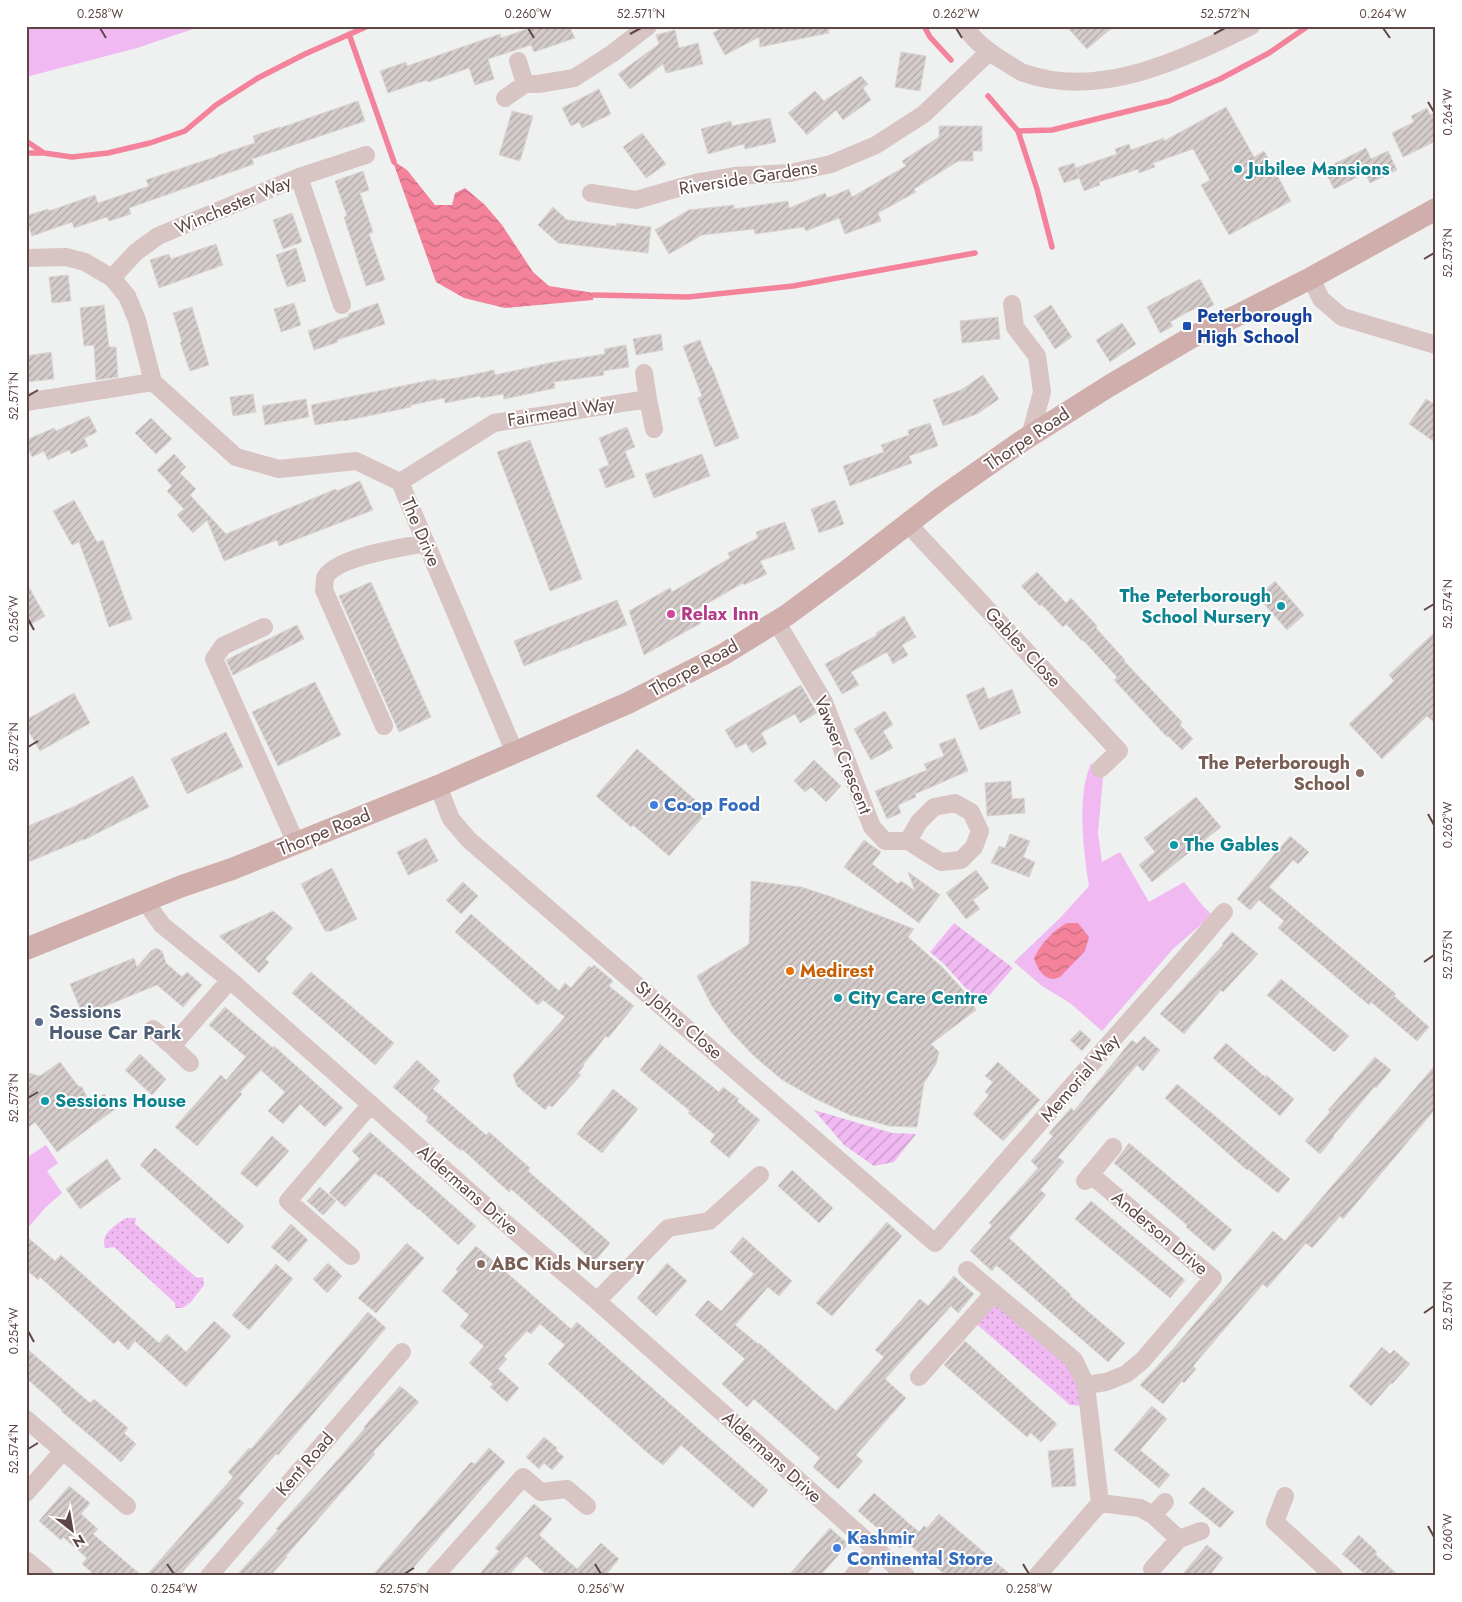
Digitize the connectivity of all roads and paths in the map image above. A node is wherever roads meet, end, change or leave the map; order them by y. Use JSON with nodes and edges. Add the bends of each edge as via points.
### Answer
{"nodes":[{"id":1,"x":648,"y":26,"type":"edge"},
{"id":2,"x":965,"y":26,"type":"edge"},
{"id":3,"x":1250,"y":26,"type":"edge"},
{"id":4,"x":988,"y":52,"type":"junction"},
{"id":5,"x":518,"y":61,"type":"dead end"},
{"id":6,"x":525,"y":84,"type":"junction"},
{"id":7,"x":505,"y":98,"type":"dead end"},
{"id":8,"x":366,"y":155,"type":"dead end"},
{"id":9,"x":299,"y":177,"type":"junction"},
{"id":10,"x":591,"y":193,"type":"dead end"},
{"id":11,"x":1436,"y":209,"type":"edge"},
{"id":12,"x":26,"y":258,"type":"edge"},
{"id":13,"x":112,"y":278,"type":"junction"},
{"id":14,"x":1311,"y":278,"type":"junction"},
{"id":15,"x":1012,"y":304,"type":"dead end"},
{"id":16,"x":342,"y":305,"type":"dead end"},
{"id":17,"x":1436,"y":345,"type":"edge"},
{"id":18,"x":644,"y":374,"type":"dead end"},
{"id":19,"x":153,"y":382,"type":"junction"},
{"id":20,"x":648,"y":399,"type":"junction"},
{"id":21,"x":26,"y":402,"type":"edge"},
{"id":22,"x":654,"y":428,"type":"dead end"},
{"id":23,"x":1030,"y":436,"type":"junction"},
{"id":24,"x":400,"y":482,"type":"junction"},
{"id":25,"x":908,"y":524,"type":"junction"},
{"id":26,"x":426,"y":543,"type":"junction"},
{"id":27,"x":776,"y":621,"type":"junction"},
{"id":28,"x":264,"y":627,"type":"dead end"},
{"id":29,"x":384,"y":726,"type":"dead end"},
{"id":30,"x":515,"y":752,"type":"junction"},
{"id":31,"x":1100,"y":769,"type":"dead end"},
{"id":32,"x":438,"y":786,"type":"junction"},
{"id":33,"x":908,"y":841,"type":"dead end"},
{"id":34,"x":296,"y":843,"type":"junction"},
{"id":35,"x":145,"y":901,"type":"junction"},
{"id":36,"x":1224,"y":912,"type":"dead end"},
{"id":37,"x":26,"y":949,"type":"edge"},
{"id":38,"x":230,"y":980,"type":"junction"},
{"id":39,"x":153,"y":1029,"type":"dead end"},
{"id":40,"x":172,"y":1046,"type":"junction"},
{"id":41,"x":190,"y":1063,"type":"dead end"},
{"id":42,"x":371,"y":1104,"type":"junction"},
{"id":43,"x":1112,"y":1147,"type":"dead end"},
{"id":44,"x":760,"y":1175,"type":"dead end"},
{"id":45,"x":936,"y":1243,"type":"joint"},
{"id":46,"x":351,"y":1256,"type":"dead end"},
{"id":47,"x":967,"y":1270,"type":"dead end"},
{"id":48,"x":994,"y":1293,"type":"junction"},
{"id":49,"x":597,"y":1301,"type":"junction"},
{"id":50,"x":402,"y":1352,"type":"dead end"},
{"id":51,"x":920,"y":1377,"type":"dead end"},
{"id":52,"x":1086,"y":1385,"type":"junction"},
{"id":53,"x":26,"y":1419,"type":"edge"},
{"id":54,"x":63,"y":1451,"type":"junction"},
{"id":55,"x":26,"y":1494,"type":"edge"},
{"id":56,"x":1285,"y":1496,"type":"dead end"},
{"id":57,"x":1100,"y":1504,"type":"junction"},
{"id":58,"x":127,"y":1506,"type":"dead end"},
{"id":59,"x":587,"y":1506,"type":"dead end"},
{"id":60,"x":1201,"y":1532,"type":"dead end"},
{"id":61,"x":1179,"y":1539,"type":"junction"},
{"id":62,"x":876,"y":1550,"type":"junction"},
{"id":63,"x":26,"y":1560,"type":"edge"},
{"id":64,"x":1152,"y":1569,"type":"dead end"},
{"id":65,"x":45,"y":1576,"type":"edge"},
{"id":66,"x":208,"y":1576,"type":"edge"},
{"id":67,"x":436,"y":1576,"type":"edge"},
{"id":68,"x":853,"y":1576,"type":"edge"},
{"id":69,"x":906,"y":1576,"type":"edge"},
{"id":70,"x":1037,"y":1576,"type":"edge"},
{"id":71,"x":1334,"y":1576,"type":"edge"}],
"edges":[{"from":1,"to":6,"type":"street","via":[[574,78]]},
{"from":2,"to":4,"type":"street"},
{"from":3,"to":4,"type":"street","via":[[1190,56],[1119,78],[1063,82],[1023,73]]},
{"from":4,"to":10,"type":"street","name":"Riverside Gardens","via":[[924,114],[876,146],[831,164],[790,173],[734,176],[699,182],[636,200]]},
{"from":5,"to":6,"type":"street"},
{"from":6,"to":7,"type":"street"},
{"from":8,"to":9,"type":"street","name":"Winchester Way"},
{"from":9,"to":13,"type":"street","name":"Winchester Way","via":[[158,236],[136,252]]},
{"from":9,"to":16,"type":"street"},
{"from":11,"to":14,"type":"main road","name":"Thorpe Road"},
{"from":12,"to":13,"type":"street","via":[[66,257],[85,262]]},
{"from":13,"to":19,"type":"street","via":[[127,296],[137,320]]},
{"from":14,"to":17,"type":"street","via":[[1321,299],[1342,317]]},
{"from":14,"to":23,"type":"main road","name":"Thorpe Road","via":[[1192,336]]},
{"from":15,"to":23,"type":"street","via":[[1015,327],[1037,356],[1041,383],[1042,392]]},
{"from":18,"to":20,"type":"street"},
{"from":19,"to":21,"type":"street"},
{"from":19,"to":24,"type":"street","name":"The Drive","via":[[236,456],[279,468],[356,461]]},
{"from":20,"to":22,"type":"street"},
{"from":20,"to":24,"type":"street","name":"Fairmead Way","via":[[494,423]]},
{"from":23,"to":25,"type":"main road","name":"Thorpe Road"},
{"from":24,"to":26,"type":"street","name":"The Drive"},
{"from":25,"to":27,"type":"main road","name":"Thorpe Road"},
{"from":25,"to":31,"type":"street","name":"Gables Close","via":[[1119,751]]},
{"from":26,"to":29,"type":"street","via":[[383,550],[337,565],[325,578],[324,590]]},
{"from":26,"to":30,"type":"street","name":"The Drive"},
{"from":27,"to":30,"type":"main road","name":"Thorpe Road","via":[[659,688]]},
{"from":27,"to":33,"type":"street","name":"Vawser Crescent","via":[[824,702],[872,827],[884,841]]},
{"from":28,"to":34,"type":"street","via":[[223,646],[214,659]]},
{"from":30,"to":32,"type":"main road","name":"Thorpe Road"},
{"from":32,"to":34,"type":"main road","name":"Thorpe Road"},
{"from":32,"to":45,"type":"street","name":"St Johns Close","via":[[451,819],[469,840]]},
{"from":34,"to":35,"type":"main road","name":"Thorpe Road"},
{"from":35,"to":37,"type":"main road","name":"Thorpe Road"},
{"from":35,"to":38,"type":"street","name":"Aldermans Drive","via":[[162,925]]},
{"from":36,"to":45,"type":"street","name":"Memorial Way"},
{"from":38,"to":40,"type":"street"},
{"from":38,"to":42,"type":"street","name":"Aldermans Drive"},
{"from":39,"to":40,"type":"street"},
{"from":40,"to":41,"type":"street"},
{"from":42,"to":46,"type":"street","via":[[288,1201]]},
{"from":42,"to":49,"type":"street","name":"Aldermans Drive"},
{"from":43,"to":52,"type":"street","name":"Anderson Drive","via":[[1088,1177],[1213,1278],[1142,1361],[1126,1374]]},
{"from":44,"to":49,"type":"street","via":[[709,1221],[668,1228]]},
{"from":47,"to":48,"type":"street"},
{"from":48,"to":51,"type":"street"},
{"from":48,"to":52,"type":"street","via":[[1074,1360]]},
{"from":49,"to":62,"type":"street","name":"Aldermans Drive"},
{"from":50,"to":66,"type":"street","name":"Kent Road"},
{"from":52,"to":57,"type":"street"},
{"from":53,"to":54,"type":"street"},
{"from":54,"to":55,"type":"street"},
{"from":54,"to":58,"type":"street"},
{"from":56,"to":71,"type":"street","via":[[1275,1522]]},
{"from":57,"to":61,"type":"street","via":[[1159,1509]]},
{"from":57,"to":70,"type":"street"},
{"from":59,"to":67,"type":"street","via":[[567,1489],[541,1492],[523,1477]]},
{"from":60,"to":61,"type":"street"},
{"from":61,"to":64,"type":"street"},
{"from":62,"to":68,"type":"street"},
{"from":62,"to":69,"type":"street","name":"Aldermans Drive"},
{"from":63,"to":65,"type":"street"}]}
